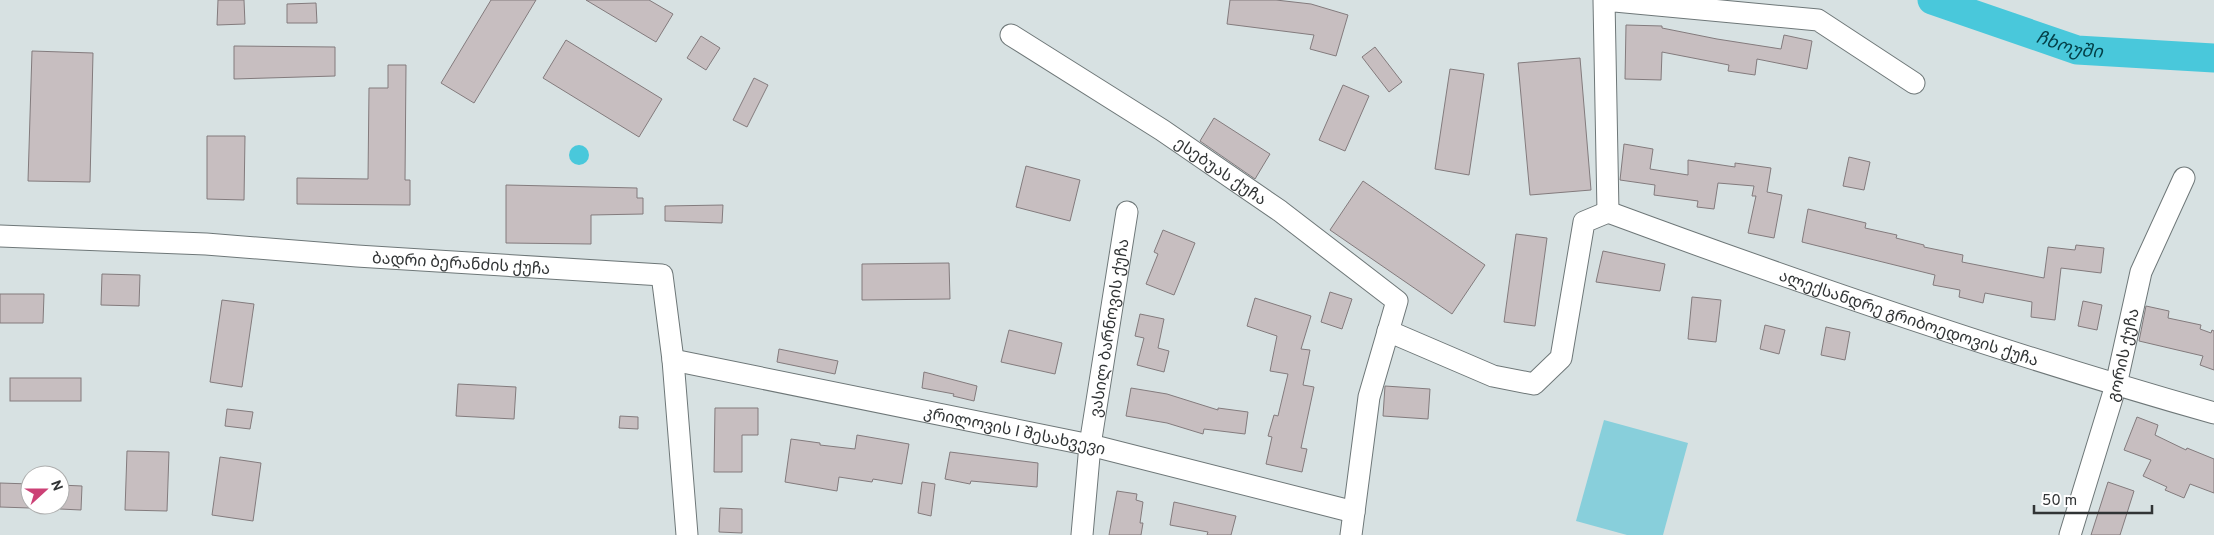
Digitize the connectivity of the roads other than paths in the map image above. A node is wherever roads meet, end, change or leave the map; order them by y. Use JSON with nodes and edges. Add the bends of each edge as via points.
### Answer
{"nodes":[{"id":1,"x":1011,"y":34,"type":"dead end"},
{"id":2,"x":1914,"y":82,"type":"dead end"},
{"id":3,"x":2184,"y":178,"type":"dead end"},
{"id":4,"x":1127,"y":212,"type":"dead end"},
{"id":5,"x":1608,"y":212,"type":"junction"},
{"id":6,"x":0,"y":236,"type":"edge"},
{"id":7,"x":1388,"y":331,"type":"junction"},
{"id":8,"x":673,"y":360,"type":"junction"},
{"id":9,"x":2116,"y":385,"type":"junction"},
{"id":10,"x":2214,"y":412,"type":"edge"},
{"id":11,"x":1090,"y":445,"type":"junction"},
{"id":12,"x":1354,"y":512,"type":"junction"},
{"id":13,"x":687,"y":535,"type":"edge"},
{"id":14,"x":1082,"y":535,"type":"edge"},
{"id":15,"x":1351,"y":535,"type":"edge"},
{"id":16,"x":2070,"y":535,"type":"edge"}],
"edges":[{"from":1,"to":7,"type":"street","name":"ესებუას ქუჩა","via":[[1162,130],[1280,211],[1397,301]]},
{"from":2,"to":5,"type":"street","via":[[1818,20],[1604,0]]},
{"from":3,"to":9,"type":"street","name":"გორის ქუჩა","via":[[2141,272]]},
{"from":4,"to":11,"type":"street","name":"ვასილ ბარნოვის ქუჩა"},
{"from":5,"to":7,"type":"street","via":[[1584,222],[1561,358],[1534,384],[1493,376]]},
{"from":5,"to":9,"type":"street","name":"ალექსანდრე გრიბოედოვის ქუჩა","via":[[1774,274]]},
{"from":6,"to":8,"type":"street","name":"ბადრი ბერანძის ქუჩა","via":[[206,244],[662,274]]},
{"from":7,"to":12,"type":"street","name":"ესებუას ქუჩა","via":[[1369,397]]},
{"from":8,"to":11,"type":"street","name":"კრილოვის I შესახვევი"},
{"from":8,"to":13,"type":"street","name":"ბადრი ბერანძის ქუჩა"},
{"from":9,"to":10,"type":"street","name":"ალექსანდრე გრიბოედოვის ქუჩა"},
{"from":9,"to":16,"type":"street","name":"გორის ქუჩა"},
{"from":11,"to":12,"type":"street","name":"კრილოვის I შესახვევი"},
{"from":11,"to":14,"type":"street","name":"ვასილ ბარნოვის ქუჩა"},
{"from":12,"to":15,"type":"street","name":"ესებუას ქუჩა"}]}
